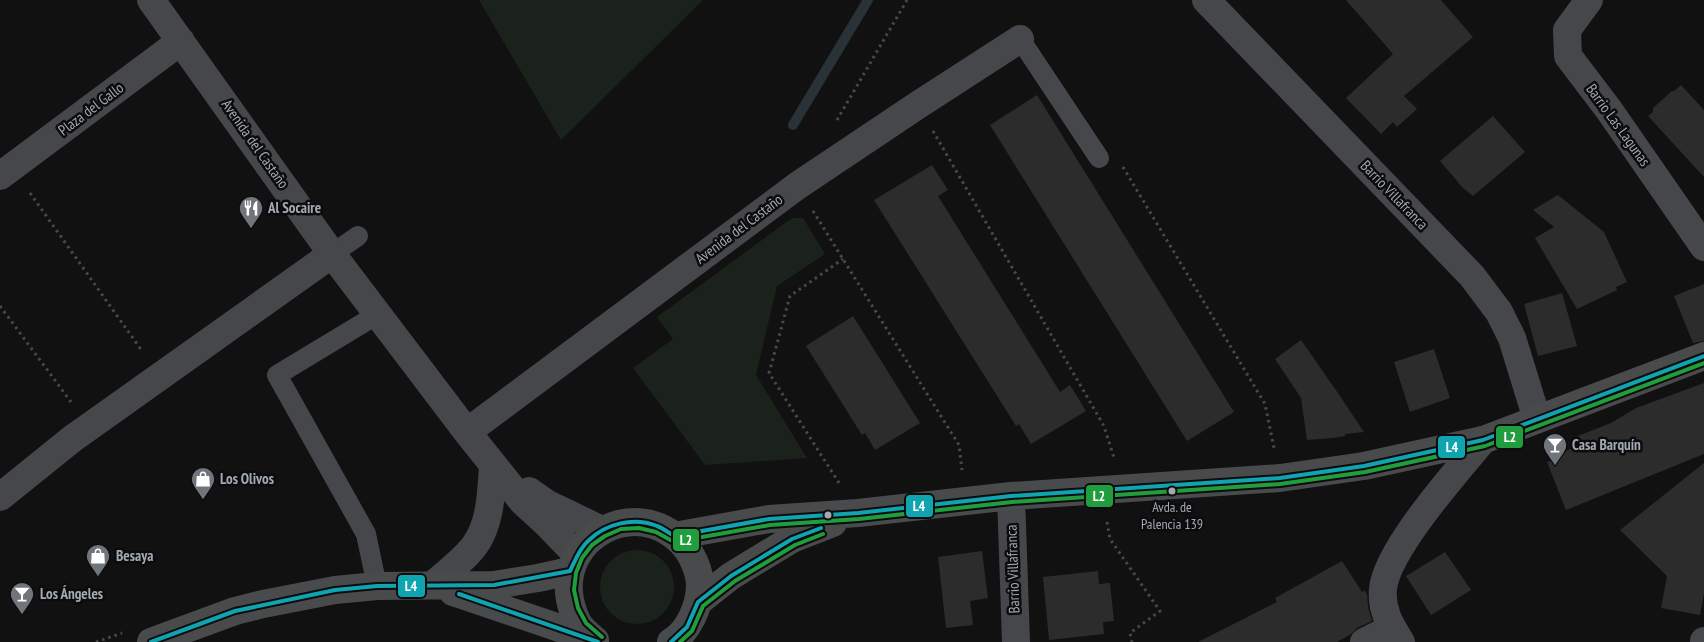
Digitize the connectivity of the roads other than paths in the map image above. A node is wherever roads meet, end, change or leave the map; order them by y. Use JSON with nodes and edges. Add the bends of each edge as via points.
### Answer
{"nodes":[{"id":1,"x":151,"y":0,"type":"edge"},
{"id":2,"x":1206,"y":0,"type":"edge"},
{"id":3,"x":1589,"y":0,"type":"edge"},
{"id":4,"x":1020,"y":39,"type":"joint"},
{"id":5,"x":181,"y":41,"type":"junction"},
{"id":6,"x":1099,"y":158,"type":"dead end"},
{"id":7,"x":6,"y":172,"type":"edge"},
{"id":8,"x":358,"y":236,"type":"dead end"},
{"id":9,"x":1704,"y":247,"type":"edge"},
{"id":10,"x":332,"y":254,"type":"junction"},
{"id":11,"x":378,"y":314,"type":"junction"},
{"id":12,"x":1704,"y":356,"type":"edge"},
{"id":13,"x":1537,"y":419,"type":"junction"},
{"id":14,"x":467,"y":432,"type":"junction"},
{"id":15,"x":1483,"y":440,"type":"junction"},
{"id":16,"x":493,"y":466,"type":"junction"},
{"id":17,"x":1010,"y":496,"type":"junction"},
{"id":18,"x":0,"y":497,"type":"edge"},
{"id":19,"x":858,"y":513,"type":"junction"},
{"id":20,"x":602,"y":530,"type":"junction"},
{"id":21,"x":674,"y":536,"type":"junction"},
{"id":22,"x":574,"y":563,"type":"junction"},
{"id":23,"x":433,"y":585,"type":"junction"},
{"id":24,"x":377,"y":586,"type":"junction"},
{"id":25,"x":698,"y":602,"type":"junction"},
{"id":26,"x":1396,"y":635,"type":"edge"},
{"id":27,"x":597,"y":641,"type":"edge"},
{"id":28,"x":151,"y":642,"type":"edge"},
{"id":29,"x":671,"y":642,"type":"edge"},
{"id":30,"x":1016,"y":642,"type":"edge"},
{"id":31,"x":1364,"y":642,"type":"edge"}],
"edges":[{"from":1,"to":5,"type":"street","name":"Avenida del Castaño"},
{"from":2,"to":13,"type":"street","name":"Barrio Villafranca","via":[[1472,276],[1499,312],[1512,338]]},
{"from":3,"to":9,"type":"street","name":"Barrio Las Lagunas","via":[[1567,30],[1568,56]]},
{"from":4,"to":6,"type":"lane"},
{"from":4,"to":14,"type":"street","name":"Avenida del Castaño","via":[[797,186]]},
{"from":5,"to":7,"type":"street","name":"Plaza del Gallo"},
{"from":5,"to":10,"type":"street","name":"Avenida del Castaño"},
{"from":8,"to":10,"type":"lane"},
{"from":10,"to":11,"type":"street","name":"Avenida del Castaño"},
{"from":10,"to":18,"type":"street","via":[[89,426]]},
{"from":11,"to":14,"type":"street","name":"Avenida del Castaño"},
{"from":11,"to":24,"type":"lane","via":[[277,376],[366,534]]},
{"from":12,"to":13,"type":"highway"},
{"from":13,"to":15,"type":"highway"},
{"from":14,"to":16,"type":"street","name":"Avenida del Castaño"},
{"from":15,"to":17,"type":"highway","via":[[1364,466],[1280,478]]},
{"from":15,"to":26,"type":"street","via":[[1434,501],[1388,568],[1383,588],[1384,611]]},
{"from":16,"to":20,"type":"street","name":"Avenida del Castaño","via":[[546,502]]},
{"from":16,"to":22,"type":"street","name":"Avenida del Castaño","via":[[523,502],[547,524]]},
{"from":16,"to":23,"type":"street","via":[[489,510],[475,546]]},
{"from":17,"to":19,"type":"highway"},
{"from":17,"to":30,"type":"street","name":"Barrio Villafranca"},
{"from":19,"to":21,"type":"highway","via":[[769,519]]},
{"from":19,"to":25,"type":"highway","via":[[792,540],[731,576]]},
{"from":20,"to":21,"type":"highway","via":[[620,523],[639,522],[658,526]]},
{"from":20,"to":22,"type":"highway","via":[[587,541]]},
{"from":21,"to":25,"type":"highway","via":[[688,549],[696,566],[700,584]]},
{"from":22,"to":23,"type":"highway","via":[[538,578],[494,585]]},
{"from":22,"to":27,"type":"highway","via":[[568,590],[572,610],[581,627]]},
{"from":23,"to":24,"type":"highway"},
{"from":23,"to":27,"type":"highway"},
{"from":24,"to":28,"type":"highway","via":[[335,590],[263,604]]},
{"from":25,"to":29,"type":"highway","via":[[687,627]]},
{"from":26,"to":31,"type":"street"}]}
